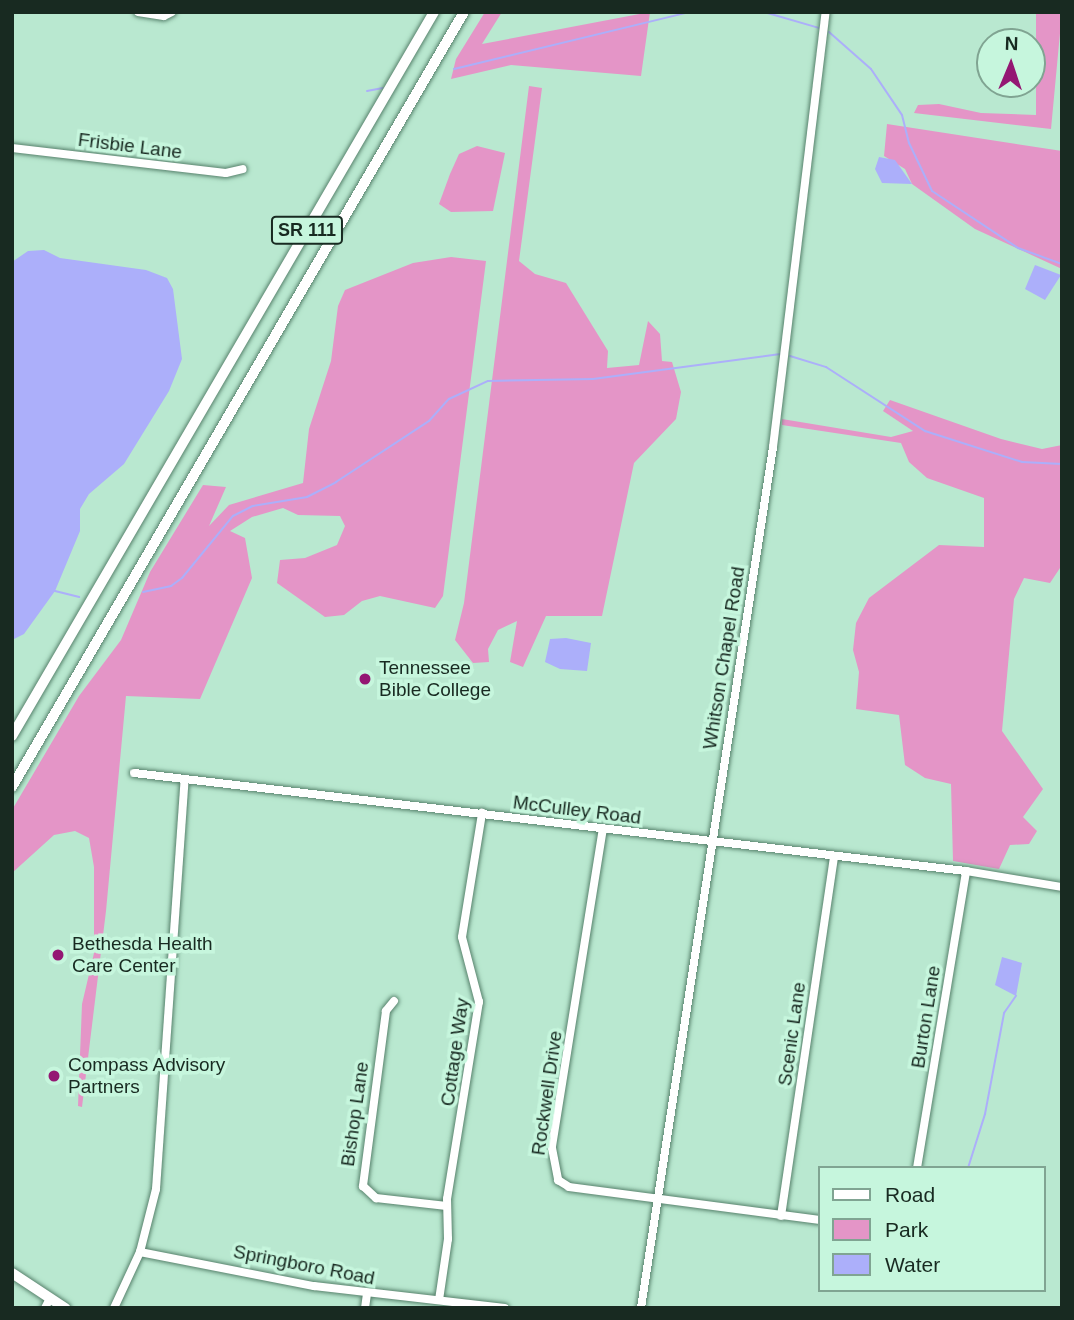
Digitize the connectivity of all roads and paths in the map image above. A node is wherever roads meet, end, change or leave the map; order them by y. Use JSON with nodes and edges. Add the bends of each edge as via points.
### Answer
{"nodes":[{"id":1,"x":138,"y":12,"type":"edge"},
{"id":2,"x":172,"y":12,"type":"edge"},
{"id":3,"x":434,"y":12,"type":"edge"},
{"id":4,"x":464,"y":12,"type":"edge"},
{"id":5,"x":826,"y":12,"type":"edge"},
{"id":6,"x":12,"y":148,"type":"edge"},
{"id":7,"x":243,"y":169,"type":"dead end"},
{"id":8,"x":12,"y":736,"type":"edge"},
{"id":9,"x":134,"y":773,"type":"dead end"},
{"id":10,"x":185,"y":779,"type":"junction"},
{"id":11,"x":12,"y":787,"type":"edge"},
{"id":12,"x":482,"y":813,"type":"junction"},
{"id":13,"x":603,"y":828,"type":"junction"},
{"id":14,"x":711,"y":843,"type":"junction"},
{"id":15,"x":834,"y":856,"type":"junction"},
{"id":16,"x":966,"y":871,"type":"junction"},
{"id":17,"x":1062,"y":887,"type":"edge"},
{"id":18,"x":394,"y":1001,"type":"dead end"},
{"id":19,"x":917,"y":1166,"type":"edge"},
{"id":20,"x":657,"y":1200,"type":"junction"},
{"id":21,"x":447,"y":1206,"type":"junction"},
{"id":22,"x":782,"y":1216,"type":"junction"},
{"id":23,"x":818,"y":1220,"type":"edge"},
{"id":24,"x":140,"y":1252,"type":"junction"},
{"id":25,"x":12,"y":1267,"type":"edge"},
{"id":26,"x":12,"y":1273,"type":"edge"},
{"id":27,"x":368,"y":1294,"type":"junction"},
{"id":28,"x":439,"y":1300,"type":"junction"},
{"id":29,"x":48,"y":1303,"type":"edge"},
{"id":30,"x":65,"y":1308,"type":"edge"},
{"id":31,"x":114,"y":1308,"type":"edge"},
{"id":32,"x":365,"y":1308,"type":"edge"},
{"id":33,"x":505,"y":1308,"type":"edge"},
{"id":34,"x":641,"y":1308,"type":"edge"}],
"edges":[{"from":1,"to":2,"type":"street","via":[[164,16]]},
{"from":3,"to":8,"type":"highway","number":"SR 111"},
{"from":4,"to":11,"type":"highway","number":"SR 111"},
{"from":5,"to":14,"type":"street","name":"Whitson Chapel Road","via":[[773,449]]},
{"from":6,"to":7,"type":"street","name":"Frisbie Lane","via":[[226,173]]},
{"from":9,"to":10,"type":"street","name":"McCulley Road"},
{"from":10,"to":12,"type":"street","name":"McCulley Road"},
{"from":10,"to":24,"type":"street","via":[[156,1189]]},
{"from":12,"to":13,"type":"street","name":"McCulley Road"},
{"from":12,"to":21,"type":"street","name":"Cottage Way","via":[[462,937],[479,1002]]},
{"from":13,"to":14,"type":"street","name":"McCulley Road"},
{"from":13,"to":20,"type":"street","name":"Rockwell Drive","via":[[552,1148],[553,1166],[558,1180],[569,1187]]},
{"from":14,"to":15,"type":"street","name":"McCulley Road"},
{"from":14,"to":20,"type":"street","name":"Whitson Chapel Road"},
{"from":15,"to":16,"type":"street","name":"McCulley Road"},
{"from":15,"to":22,"type":"street","name":"Scenic Lane"},
{"from":16,"to":17,"type":"street","name":"McCulley Road"},
{"from":16,"to":19,"type":"street","name":"Burton Lane"},
{"from":18,"to":21,"type":"street","name":"Bishop Lane","via":[[386,1011],[363,1185],[376,1198]]},
{"from":20,"to":22,"type":"street","name":"Rockwell Drive"},
{"from":20,"to":34,"type":"street","name":"Whitson Chapel Road"},
{"from":21,"to":28,"type":"street","name":"Cottage Way","via":[[448,1239]]},
{"from":22,"to":23,"type":"street","name":"Rockwell Drive"},
{"from":24,"to":27,"type":"street","name":"Springboro Road"},
{"from":24,"to":31,"type":"street"},
{"from":25,"to":29,"type":"main road"},
{"from":26,"to":29,"type":"main road"},
{"from":27,"to":28,"type":"street","name":"Springboro Road"},
{"from":27,"to":32,"type":"street"},
{"from":28,"to":33,"type":"street","name":"Springboro Road"},
{"from":29,"to":30,"type":"main road"}]}
